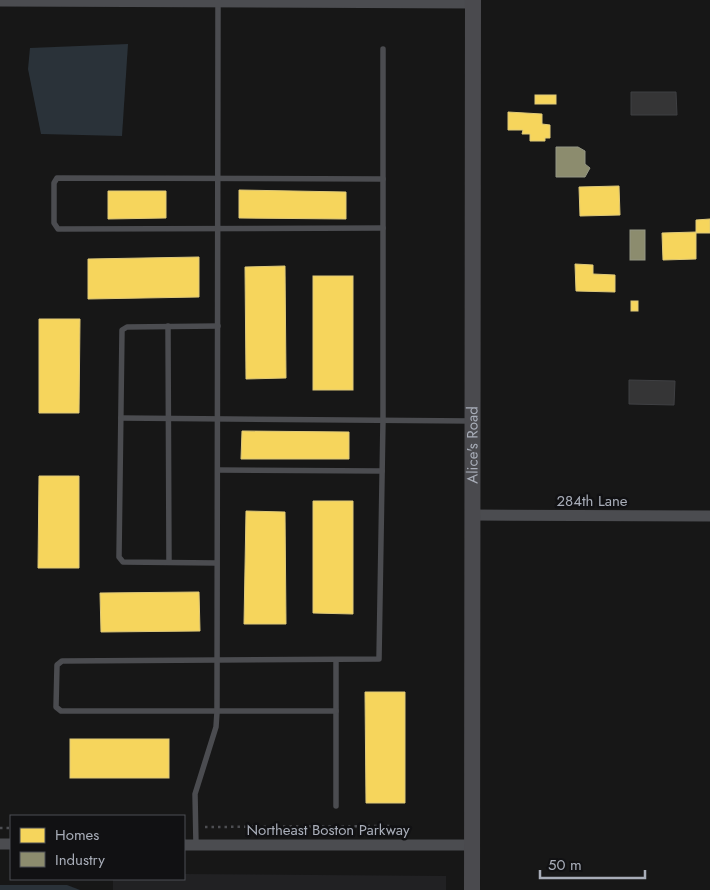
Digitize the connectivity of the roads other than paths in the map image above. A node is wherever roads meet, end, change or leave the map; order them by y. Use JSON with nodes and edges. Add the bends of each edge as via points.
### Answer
{"nodes":[{"id":1,"x":8,"y":1,"type":"edge"},
{"id":2,"x":218,"y":1,"type":"edge"},
{"id":3,"x":473,"y":1,"type":"edge"},
{"id":4,"x":383,"y":49,"type":"dead end"},
{"id":5,"x":218,"y":178,"type":"junction"},
{"id":6,"x":383,"y":179,"type":"junction"},
{"id":7,"x":383,"y":228,"type":"junction"},
{"id":8,"x":218,"y":229,"type":"junction"},
{"id":9,"x":168,"y":326,"type":"junction"},
{"id":10,"x":218,"y":326,"type":"junction"},
{"id":11,"x":121,"y":418,"type":"junction"},
{"id":12,"x":168,"y":418,"type":"junction"},
{"id":13,"x":218,"y":418,"type":"junction"},
{"id":14,"x":383,"y":420,"type":"junction"},
{"id":15,"x":473,"y":421,"type":"junction"},
{"id":16,"x":218,"y":470,"type":"junction"},
{"id":17,"x":382,"y":471,"type":"junction"},
{"id":18,"x":473,"y":515,"type":"junction"},
{"id":19,"x":710,"y":516,"type":"edge"},
{"id":20,"x":169,"y":562,"type":"junction"},
{"id":21,"x":216,"y":563,"type":"junction"},
{"id":22,"x":216,"y":660,"type":"junction"},
{"id":23,"x":336,"y":660,"type":"junction"},
{"id":24,"x":336,"y":711,"type":"junction"},
{"id":25,"x":217,"y":712,"type":"junction"},
{"id":26,"x":336,"y":806,"type":"dead end"},
{"id":27,"x":185,"y":844,"type":"edge"},
{"id":28,"x":196,"y":844,"type":"junction"},
{"id":29,"x":472,"y":845,"type":"junction"},
{"id":30,"x":472,"y":890,"type":"edge"}],
"edges":[{"from":1,"to":2,"type":"street"},
{"from":2,"to":3,"type":"street"},
{"from":2,"to":5,"type":"lane"},
{"from":3,"to":15,"type":"main road","name":"Alice's Road"},
{"from":4,"to":6,"type":"lane"},
{"from":5,"to":6,"type":"lane"},
{"from":5,"to":8,"type":"lane"},
{"from":5,"to":8,"type":"lane","via":[[58,178],[54,182],[54,223],[58,229]]},
{"from":6,"to":7,"type":"lane"},
{"from":7,"to":8,"type":"lane"},
{"from":7,"to":14,"type":"lane"},
{"from":8,"to":10,"type":"lane"},
{"from":9,"to":10,"type":"lane"},
{"from":9,"to":11,"type":"lane","via":[[127,327],[122,330]]},
{"from":9,"to":12,"type":"lane"},
{"from":10,"to":13,"type":"lane"},
{"from":11,"to":12,"type":"lane"},
{"from":11,"to":20,"type":"lane","via":[[120,560]]},
{"from":12,"to":13,"type":"lane"},
{"from":12,"to":20,"type":"lane"},
{"from":13,"to":14,"type":"lane"},
{"from":13,"to":16,"type":"lane"},
{"from":14,"to":15,"type":"lane"},
{"from":14,"to":17,"type":"lane"},
{"from":15,"to":18,"type":"main road","name":"Alice's Road"},
{"from":16,"to":17,"type":"lane"},
{"from":16,"to":21,"type":"lane"},
{"from":17,"to":23,"type":"lane","via":[[379,659]]},
{"from":18,"to":19,"type":"street","name":"284th Lane"},
{"from":18,"to":29,"type":"main road","name":"Alice's Road"},
{"from":20,"to":21,"type":"lane"},
{"from":21,"to":22,"type":"lane"},
{"from":22,"to":23,"type":"lane"},
{"from":22,"to":25,"type":"lane"},
{"from":22,"to":25,"type":"lane","via":[[62,661],[57,665],[56,707],[61,711]]},
{"from":23,"to":24,"type":"lane"},
{"from":24,"to":25,"type":"lane"},
{"from":24,"to":26,"type":"lane"},
{"from":25,"to":28,"type":"lane","via":[[214,735],[196,786]]},
{"from":27,"to":28,"type":"street","name":"Northeast Boston Parkway"},
{"from":28,"to":29,"type":"street","name":"Northeast Boston Parkway"},
{"from":29,"to":30,"type":"main road","name":"Alice's Road"}]}
